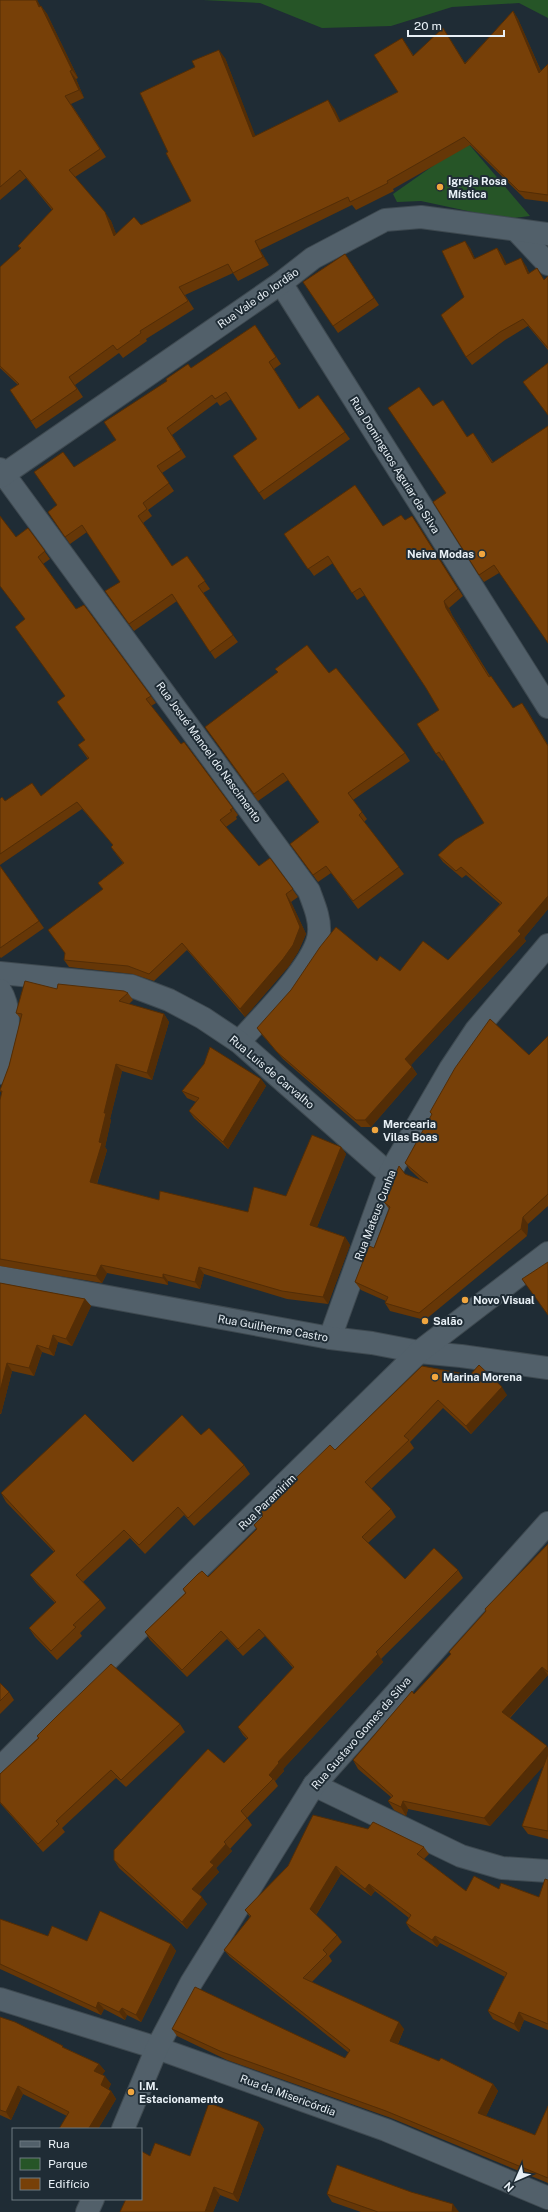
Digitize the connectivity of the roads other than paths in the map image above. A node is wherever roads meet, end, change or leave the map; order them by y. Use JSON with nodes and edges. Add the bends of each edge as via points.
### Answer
{"nodes":[{"id":1,"x":517,"y":232,"type":"junction"},
{"id":2,"x":548,"y":234,"type":"edge"},
{"id":3,"x":548,"y":264,"type":"edge"},
{"id":4,"x":281,"y":284,"type":"junction"},
{"id":5,"x":1,"y":474,"type":"edge"},
{"id":6,"x":548,"y":707,"type":"edge"},
{"id":7,"x":548,"y":945,"type":"edge"},
{"id":8,"x":0,"y":973,"type":"edge"},
{"id":9,"x":0,"y":990,"type":"edge"},
{"id":10,"x":239,"y":1042,"type":"junction"},
{"id":11,"x":0,"y":1073,"type":"edge"},
{"id":12,"x":390,"y":1174,"type":"junction"},
{"id":13,"x":548,"y":1253,"type":"edge"},
{"id":14,"x":0,"y":1277,"type":"edge"},
{"id":15,"x":330,"y":1338,"type":"junction"},
{"id":16,"x":419,"y":1352,"type":"junction"},
{"id":17,"x":548,"y":1368,"type":"edge"},
{"id":18,"x":548,"y":1523,"type":"edge"},
{"id":19,"x":0,"y":1768,"type":"edge"},
{"id":20,"x":314,"y":1784,"type":"junction"},
{"id":21,"x":548,"y":1871,"type":"edge"},
{"id":22,"x":0,"y":1998,"type":"edge"},
{"id":23,"x":157,"y":2048,"type":"junction"},
{"id":24,"x":123,"y":2128,"type":"edge"},
{"id":25,"x":548,"y":2198,"type":"edge"},
{"id":26,"x":93,"y":2200,"type":"edge"},
{"id":27,"x":87,"y":2212,"type":"edge"}],
"edges":[{"from":1,"to":2,"type":"street","name":"Rua Vale do Jordão"},
{"from":1,"to":3,"type":"street"},
{"from":1,"to":4,"type":"street","name":"Rua Vale do Jordão","via":[[421,217],[385,220],[313,258]]},
{"from":4,"to":5,"type":"street","name":"Rua Vale do Jordão"},
{"from":4,"to":6,"type":"street","name":"Rua Dominguos Aguiar da Silva"},
{"from":5,"to":10,"type":"street","name":"Rua Josué Manoel do Nascimento","via":[[69,561],[309,891],[319,919],[319,934],[314,950],[305,966]]},
{"from":7,"to":12,"type":"street","name":"Rua Mateus Cunha","via":[[476,1030],[450,1069]]},
{"from":8,"to":10,"type":"street","name":"Rua Luis de Carvalho","via":[[132,986],[169,1000],[203,1018]]},
{"from":9,"to":11,"type":"street","via":[[7,1012],[8,1032]]},
{"from":10,"to":12,"type":"street","name":"Rua Luis de Carvalho"},
{"from":12,"to":15,"type":"street","name":"Rua Mateus Cunha"},
{"from":13,"to":16,"type":"street","name":"Rua Paramirim"},
{"from":14,"to":15,"type":"street","name":"Rua Guilherme Castro"},
{"from":15,"to":16,"type":"street","name":"Rua Guilherme Castro"},
{"from":16,"to":17,"type":"street","name":"Rua Guilherme Castro"},
{"from":16,"to":19,"type":"street","name":"Rua Paramirim"},
{"from":18,"to":20,"type":"street","name":"Rua Gustavo Gomes da Silva"},
{"from":20,"to":21,"type":"street","via":[[461,1856],[502,1868]]},
{"from":20,"to":23,"type":"street","name":"Rua Gustavo Gomes da Silva","via":[[191,1983]]},
{"from":22,"to":23,"type":"street","name":"Rua da Misericórdia"},
{"from":23,"to":24,"type":"street","name":"Rua Gustavo Gomes da Silva"},
{"from":23,"to":25,"type":"street","name":"Rua da Misericórdia","via":[[386,2130]]},
{"from":26,"to":27,"type":"street"}]}
